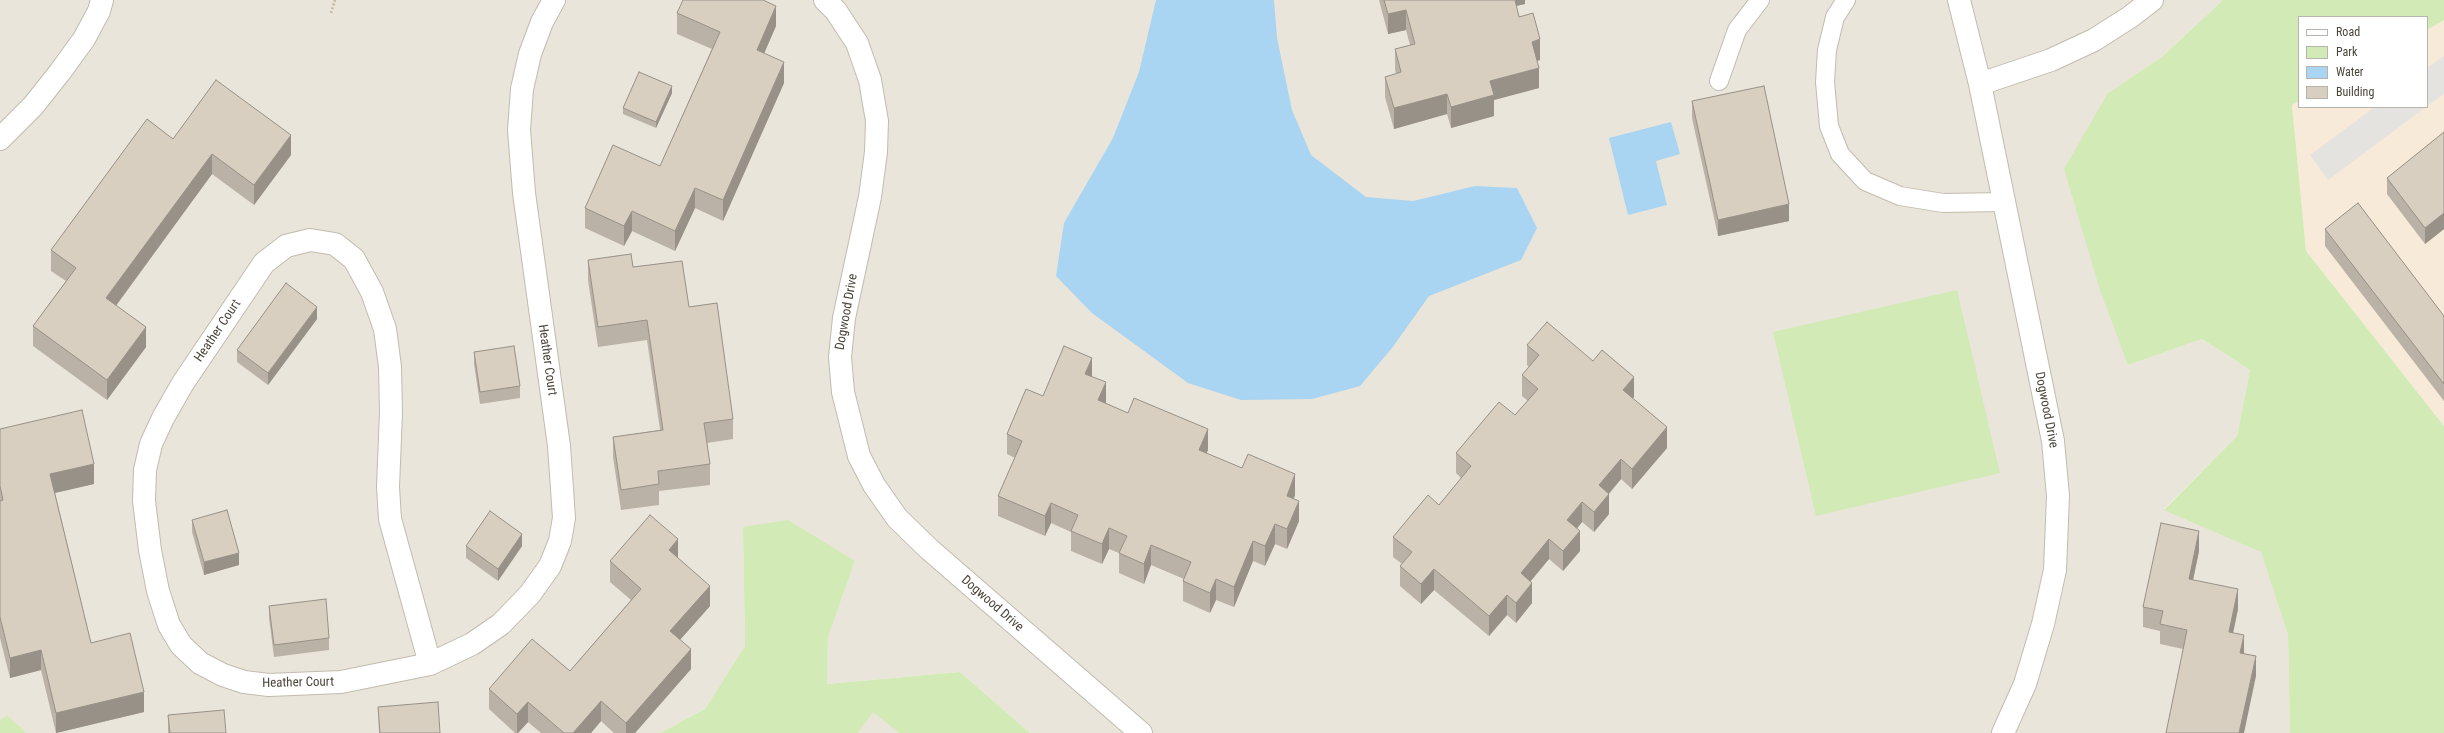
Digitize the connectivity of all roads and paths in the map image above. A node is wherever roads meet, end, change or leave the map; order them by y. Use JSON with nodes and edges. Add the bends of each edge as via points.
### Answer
{"nodes":[{"id":1,"x":102,"y":0,"type":"edge"},
{"id":2,"x":335,"y":0,"type":"edge"},
{"id":3,"x":554,"y":0,"type":"edge"},
{"id":4,"x":825,"y":0,"type":"edge"},
{"id":5,"x":1760,"y":0,"type":"edge"},
{"id":6,"x":1846,"y":0,"type":"edge"},
{"id":7,"x":1959,"y":0,"type":"edge"},
{"id":8,"x":2152,"y":0,"type":"edge"},
{"id":9,"x":331,"y":12,"type":"dead end"},
{"id":10,"x":1719,"y":81,"type":"dead end"},
{"id":11,"x":1980,"y":84,"type":"junction"},
{"id":12,"x":0,"y":139,"type":"edge"},
{"id":13,"x":2004,"y":202,"type":"junction"},
{"id":14,"x":430,"y":664,"type":"junction"},
{"id":15,"x":1140,"y":733,"type":"edge"},
{"id":16,"x":2003,"y":733,"type":"edge"}],
"edges":[{"from":1,"to":12,"type":"street","via":[[99,12],[84,39],[33,106]]},
{"from":2,"to":9,"type":"path"},
{"from":3,"to":14,"type":"street","name":"Heather Court","via":[[542,22],[530,54],[522,89],[519,130],[524,193],[559,446],[564,518],[560,541],[550,566],[530,594],[501,624],[472,644]]},
{"from":4,"to":15,"type":"street","name":"Dogwood Drive","via":[[836,11],[857,43],[870,80],[877,121],[870,197],[844,318],[840,357],[843,392],[859,456],[874,485],[897,518],[929,549]]},
{"from":5,"to":10,"type":"lane","via":[[1737,30]]},
{"from":6,"to":13,"type":"lane","via":[[1836,18],[1827,50],[1825,82],[1829,126],[1840,154],[1865,181],[1900,196],[1943,203]]},
{"from":7,"to":11,"type":"street","name":"Dogwood Drive"},
{"from":8,"to":11,"type":"street","via":[[2094,40],[2051,60]]},
{"from":11,"to":13,"type":"street","name":"Dogwood Drive"},
{"from":13,"to":16,"type":"street","name":"Dogwood Drive","via":[[2053,441],[2058,496],[2054,570],[2043,624],[2025,684]]},
{"from":14,"to":14,"type":"street","name":"Heather Court","via":[[390,519],[390,367],[385,329],[375,299],[354,259],[335,244],[310,240],[286,246],[264,263],[235,305],[183,383],[151,444],[145,470],[144,501],[158,590],[169,625],[182,645],[200,663],[223,675],[269,686],[341,682]]}]}
